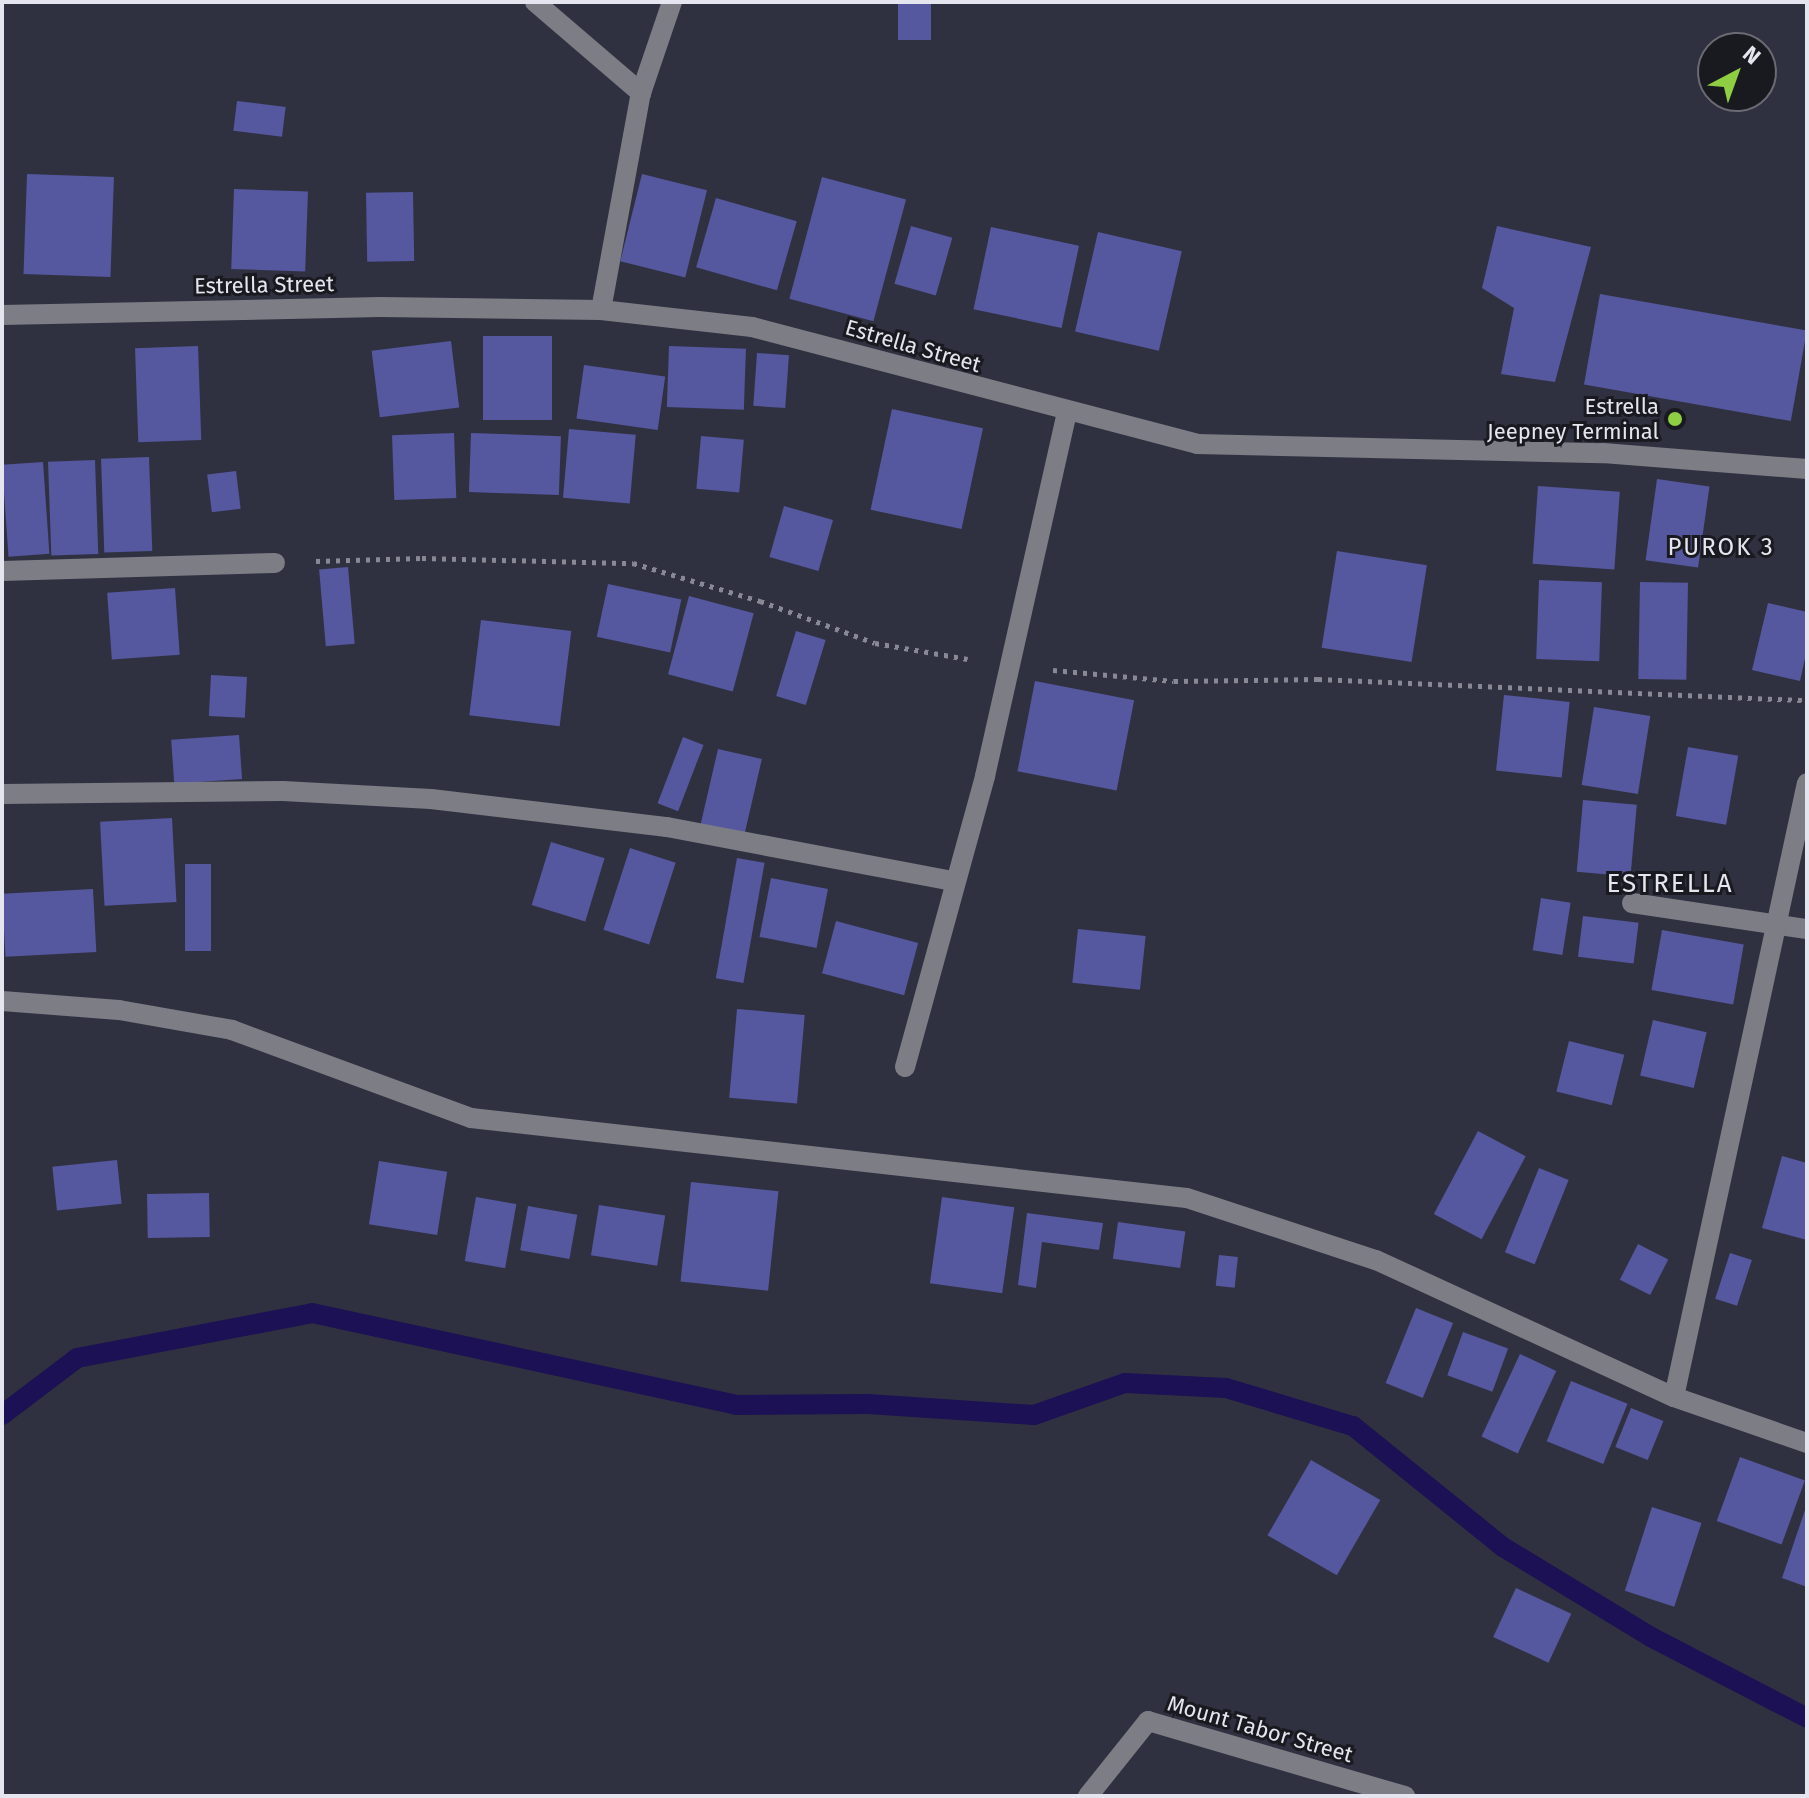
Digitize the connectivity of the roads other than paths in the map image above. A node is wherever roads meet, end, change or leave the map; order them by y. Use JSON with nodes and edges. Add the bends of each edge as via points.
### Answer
{"nodes":[{"id":1,"x":535,"y":2,"type":"edge"},
{"id":2,"x":672,"y":2,"type":"edge"},
{"id":3,"x":641,"y":93,"type":"junction"},
{"id":4,"x":601,"y":310,"type":"junction"},
{"id":5,"x":2,"y":315,"type":"edge"},
{"id":6,"x":1067,"y":412,"type":"junction"},
{"id":7,"x":1807,"y":469,"type":"edge"},
{"id":8,"x":275,"y":563,"type":"road end"},
{"id":9,"x":2,"y":571,"type":"edge"},
{"id":10,"x":1807,"y":783,"type":"edge"},
{"id":11,"x":2,"y":794,"type":"edge"},
{"id":12,"x":954,"y":881,"type":"junction"},
{"id":13,"x":1632,"y":903,"type":"dead end"},
{"id":14,"x":1777,"y":925,"type":"junction"},
{"id":15,"x":1807,"y":929,"type":"edge"},
{"id":16,"x":2,"y":1001,"type":"edge"},
{"id":17,"x":905,"y":1067,"type":"dead end"},
{"id":18,"x":1674,"y":1397,"type":"junction"},
{"id":19,"x":1807,"y":1443,"type":"edge"},
{"id":20,"x":1088,"y":1796,"type":"edge"},
{"id":21,"x":1405,"y":1796,"type":"edge"}],
"edges":[{"from":1,"to":3,"type":"street"},
{"from":2,"to":3,"type":"street"},
{"from":3,"to":4,"type":"street"},
{"from":4,"to":5,"type":"street","name":"Estrella Street","via":[[380,307]]},
{"from":4,"to":6,"type":"street","name":"Estrella Street","via":[[752,327]]},
{"from":6,"to":7,"type":"street","name":"Estrella Street","via":[[1197,444],[1603,453]]},
{"from":6,"to":12,"type":"street","via":[[985,776]]},
{"from":8,"to":9,"type":"street"},
{"from":10,"to":14,"type":"street"},
{"from":11,"to":12,"type":"street","via":[[283,791],[431,799],[667,827]]},
{"from":12,"to":17,"type":"street"},
{"from":13,"to":14,"type":"street"},
{"from":14,"to":15,"type":"street"},
{"from":14,"to":18,"type":"street"},
{"from":16,"to":18,"type":"street","via":[[119,1010],[232,1030],[471,1118],[1187,1198],[1376,1260]]},
{"from":18,"to":19,"type":"street"},
{"from":20,"to":21,"type":"street","name":"Mount Tabor Street","via":[[1148,1721]]}]}
